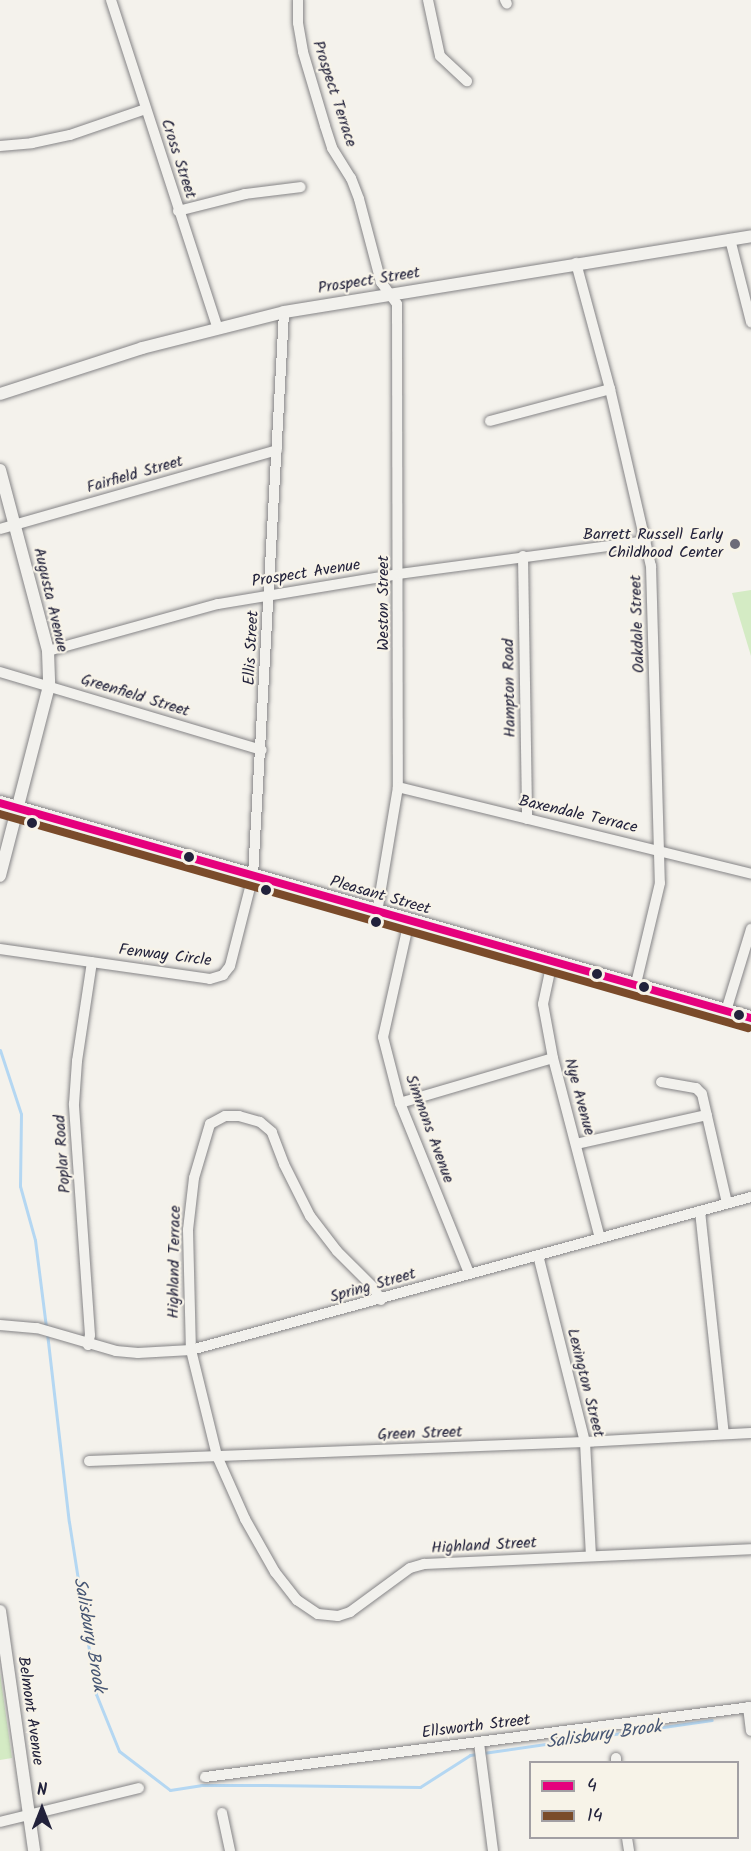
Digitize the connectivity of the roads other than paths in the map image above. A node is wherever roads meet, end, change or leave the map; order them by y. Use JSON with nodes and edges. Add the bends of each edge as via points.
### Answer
{"nodes":[{"id":1,"x":111,"y":0,"type":"edge"},
{"id":2,"x":298,"y":0,"type":"edge"},
{"id":3,"x":428,"y":0,"type":"edge"},
{"id":4,"x":467,"y":81,"type":"dead end"},
{"id":5,"x":146,"y":109,"type":"junction"},
{"id":6,"x":0,"y":146,"type":"edge"},
{"id":7,"x":301,"y":187,"type":"dead end"},
{"id":8,"x":178,"y":211,"type":"junction"},
{"id":9,"x":751,"y":236,"type":"edge"},
{"id":10,"x":730,"y":239,"type":"junction"},
{"id":11,"x":576,"y":263,"type":"junction"},
{"id":12,"x":389,"y":295,"type":"junction"},
{"id":13,"x":284,"y":312,"type":"junction"},
{"id":14,"x":751,"y":322,"type":"edge"},
{"id":15,"x":217,"y":327,"type":"junction"},
{"id":16,"x":610,"y":389,"type":"junction"},
{"id":17,"x":0,"y":394,"type":"edge"},
{"id":18,"x":490,"y":421,"type":"dead end"},
{"id":19,"x":277,"y":450,"type":"junction"},
{"id":20,"x":0,"y":471,"type":"edge"},
{"id":21,"x":15,"y":525,"type":"junction"},
{"id":22,"x":0,"y":529,"type":"edge"},
{"id":23,"x":646,"y":541,"type":"junction"},
{"id":24,"x":523,"y":556,"type":"junction"},
{"id":25,"x":399,"y":574,"type":"junction"},
{"id":26,"x":270,"y":596,"type":"junction"},
{"id":27,"x":48,"y":651,"type":"junction"},
{"id":28,"x":0,"y":672,"type":"edge"},
{"id":29,"x":49,"y":686,"type":"junction"},
{"id":30,"x":262,"y":750,"type":"junction"},
{"id":31,"x":398,"y":787,"type":"junction"},
{"id":32,"x":0,"y":803,"type":"edge"},
{"id":33,"x":19,"y":808,"type":"junction"},
{"id":34,"x":527,"y":819,"type":"junction"},
{"id":35,"x":658,"y":850,"type":"junction"},
{"id":36,"x":751,"y":874,"type":"edge"},
{"id":37,"x":0,"y":876,"type":"edge"},
{"id":38,"x":253,"y":876,"type":"junction"},
{"id":39,"x":377,"y":912,"type":"junction"},
{"id":40,"x":409,"y":921,"type":"junction"},
{"id":41,"x":751,"y":930,"type":"edge"},
{"id":42,"x":0,"y":948,"type":"edge"},
{"id":43,"x":92,"y":962,"type":"junction"},
{"id":44,"x":552,"y":962,"type":"junction"},
{"id":45,"x":636,"y":984,"type":"junction"},
{"id":46,"x":726,"y":1011,"type":"junction"},
{"id":47,"x":751,"y":1018,"type":"edge"},
{"id":48,"x":553,"y":1058,"type":"junction"},
{"id":49,"x":661,"y":1082,"type":"dead end"},
{"id":50,"x":400,"y":1103,"type":"junction"},
{"id":51,"x":707,"y":1115,"type":"junction"},
{"id":52,"x":576,"y":1144,"type":"junction"},
{"id":53,"x":751,"y":1197,"type":"edge"},
{"id":54,"x":727,"y":1203,"type":"junction"},
{"id":55,"x":700,"y":1211,"type":"junction"},
{"id":56,"x":600,"y":1238,"type":"junction"},
{"id":57,"x":538,"y":1256,"type":"junction"},
{"id":58,"x":469,"y":1273,"type":"junction"},
{"id":59,"x":381,"y":1300,"type":"junction"},
{"id":60,"x":0,"y":1325,"type":"edge"},
{"id":61,"x":88,"y":1345,"type":"junction"},
{"id":62,"x":191,"y":1350,"type":"junction"},
{"id":63,"x":751,"y":1432,"type":"edge"},
{"id":64,"x":724,"y":1434,"type":"junction"},
{"id":65,"x":585,"y":1442,"type":"junction"},
{"id":66,"x":216,"y":1456,"type":"junction"},
{"id":67,"x":89,"y":1461,"type":"dead end"},
{"id":68,"x":751,"y":1548,"type":"edge"},
{"id":69,"x":591,"y":1555,"type":"junction"},
{"id":70,"x":0,"y":1611,"type":"edge"},
{"id":71,"x":750,"y":1707,"type":"edge"},
{"id":72,"x":751,"y":1731,"type":"edge"},
{"id":73,"x":480,"y":1750,"type":"junction"},
{"id":74,"x":206,"y":1778,"type":"dead end"},
{"id":75,"x":139,"y":1788,"type":"dead end"},
{"id":76,"x":222,"y":1813,"type":"dead end"},
{"id":77,"x":28,"y":1817,"type":"junction"},
{"id":78,"x":0,"y":1822,"type":"edge"},
{"id":79,"x":34,"y":1851,"type":"edge"},
{"id":80,"x":230,"y":1851,"type":"edge"},
{"id":81,"x":493,"y":1851,"type":"edge"}],
"edges":[{"from":1,"to":5,"type":"street","name":"Cross Street"},
{"from":2,"to":12,"type":"street","name":"Prospect Terrace","via":[[303,52],[325,126],[359,199],[381,282]]},
{"from":3,"to":4,"type":"street","via":[[440,56]]},
{"from":5,"to":6,"type":"street","via":[[70,135]]},
{"from":5,"to":8,"type":"street","name":"Cross Street"},
{"from":7,"to":8,"type":"street","via":[[245,194]]},
{"from":8,"to":15,"type":"street","name":"Cross Street"},
{"from":9,"to":10,"type":"street","name":"Prospect Street"},
{"from":10,"to":11,"type":"street","name":"Prospect Street"},
{"from":10,"to":14,"type":"street"},
{"from":11,"to":12,"type":"street","name":"Prospect Street"},
{"from":11,"to":16,"type":"street","name":"Oakdale Street"},
{"from":12,"to":13,"type":"street","name":"Prospect Street"},
{"from":12,"to":25,"type":"street","name":"Weston Street","via":[[397,304],[399,353]]},
{"from":13,"to":15,"type":"street","name":"Prospect Street"},
{"from":13,"to":19,"type":"street","name":"Ellis Street"},
{"from":15,"to":17,"type":"street","name":"Prospect Street"},
{"from":16,"to":18,"type":"street"},
{"from":16,"to":23,"type":"street","name":"Oakdale Street"},
{"from":19,"to":21,"type":"street","name":"Fairfield Street"},
{"from":19,"to":26,"type":"street","name":"Ellis Street"},
{"from":20,"to":21,"type":"street","name":"Augusta Avenue"},
{"from":21,"to":22,"type":"street","name":"Fairfield Street"},
{"from":21,"to":27,"type":"street","name":"Augusta Avenue"},
{"from":23,"to":24,"type":"street","name":"Prospect Avenue"},
{"from":23,"to":35,"type":"street","name":"Oakdale Street","via":[[652,591]]},
{"from":24,"to":25,"type":"street","name":"Prospect Avenue"},
{"from":24,"to":34,"type":"street","name":"Hampton Road"},
{"from":25,"to":26,"type":"street","name":"Prospect Avenue"},
{"from":25,"to":31,"type":"street","name":"Weston Street"},
{"from":26,"to":27,"type":"street","name":"Prospect Avenue","via":[[218,604]]},
{"from":26,"to":30,"type":"street","name":"Ellis Street"},
{"from":27,"to":29,"type":"street","name":"Augusta Avenue"},
{"from":28,"to":29,"type":"street","name":"Greenfield Street"},
{"from":29,"to":30,"type":"street","name":"Greenfield Street"},
{"from":29,"to":33,"type":"street","name":"Augusta Avenue"},
{"from":30,"to":38,"type":"street","name":"Ellis Street"},
{"from":31,"to":34,"type":"street","name":"Baxendale Terrace"},
{"from":31,"to":39,"type":"street","name":"Weston Street"},
{"from":32,"to":33,"type":"main road","name":"Pleasant Street"},
{"from":33,"to":37,"type":"street"},
{"from":33,"to":38,"type":"main road","name":"Pleasant Street"},
{"from":34,"to":35,"type":"street","name":"Baxendale Terrace"},
{"from":35,"to":36,"type":"street","name":"Baxendale Terrace"},
{"from":35,"to":45,"type":"street","name":"Oakdale Street","via":[[660,883]]},
{"from":38,"to":39,"type":"main road","name":"Pleasant Street"},
{"from":38,"to":43,"type":"street","name":"Fenway Circle","via":[[230,966],[223,975],[210,979]]},
{"from":39,"to":40,"type":"main road","name":"Pleasant Street"},
{"from":40,"to":44,"type":"main road","name":"Pleasant Street"},
{"from":40,"to":50,"type":"street","name":"Simmons Avenue","via":[[383,1037]]},
{"from":41,"to":46,"type":"street"},
{"from":42,"to":43,"type":"street","name":"Fenway Circle"},
{"from":43,"to":61,"type":"street","name":"Poplar Road","via":[[77,1061],[75,1104]]},
{"from":44,"to":45,"type":"main road","name":"Pleasant Street"},
{"from":44,"to":48,"type":"street","name":"Nye Avenue","via":[[543,1004]]},
{"from":45,"to":46,"type":"main road","name":"Pleasant Street"},
{"from":46,"to":47,"type":"main road","name":"Pleasant Street"},
{"from":48,"to":50,"type":"street"},
{"from":48,"to":52,"type":"street","name":"Nye Avenue"},
{"from":49,"to":51,"type":"street","via":[[696,1088],[702,1094]]},
{"from":50,"to":58,"type":"street","name":"Simmons Avenue"},
{"from":51,"to":52,"type":"street"},
{"from":51,"to":54,"type":"street"},
{"from":52,"to":56,"type":"street","name":"Nye Avenue"},
{"from":53,"to":54,"type":"street","name":"Spring Street"},
{"from":54,"to":55,"type":"street","name":"Spring Street"},
{"from":55,"to":56,"type":"street","name":"Spring Street"},
{"from":55,"to":64,"type":"street"},
{"from":56,"to":57,"type":"street","name":"Spring Street"},
{"from":57,"to":58,"type":"street","name":"Spring Street"},
{"from":57,"to":65,"type":"street","name":"Lexington Street"},
{"from":58,"to":59,"type":"street","name":"Spring Street"},
{"from":59,"to":62,"type":"street","name":"Spring Street"},
{"from":59,"to":62,"type":"street","name":"Highland Terrace","via":[[310,1216],[272,1132],[260,1122],[225,1116],[210,1124],[194,1178],[188,1242]]},
{"from":60,"to":61,"type":"street","name":"Spring Street","via":[[37,1328]]},
{"from":61,"to":62,"type":"street","name":"Spring Street","via":[[138,1353]]},
{"from":62,"to":66,"type":"street","name":"Highland Street"},
{"from":63,"to":64,"type":"street","name":"Green Street"},
{"from":64,"to":65,"type":"street","name":"Green Street"},
{"from":65,"to":66,"type":"street","name":"Green Street"},
{"from":65,"to":69,"type":"street","name":"Lexington Street"},
{"from":66,"to":67,"type":"street","name":"Green Street"},
{"from":66,"to":69,"type":"street","name":"Highland Street","via":[[275,1572],[297,1600],[318,1614],[338,1617],[350,1612],[410,1568],[424,1564]]},
{"from":68,"to":69,"type":"street","name":"Highland Street"},
{"from":70,"to":77,"type":"street","name":"Belmont Avenue"},
{"from":71,"to":72,"type":"street"},
{"from":71,"to":73,"type":"street","name":"Ellsworth Street"},
{"from":73,"to":74,"type":"street","name":"Ellsworth Street","via":[[381,1753]]},
{"from":73,"to":81,"type":"street"},
{"from":75,"to":77,"type":"street"},
{"from":76,"to":80,"type":"street"},
{"from":77,"to":78,"type":"street"},
{"from":77,"to":79,"type":"street","name":"Belmont Avenue"}]}
